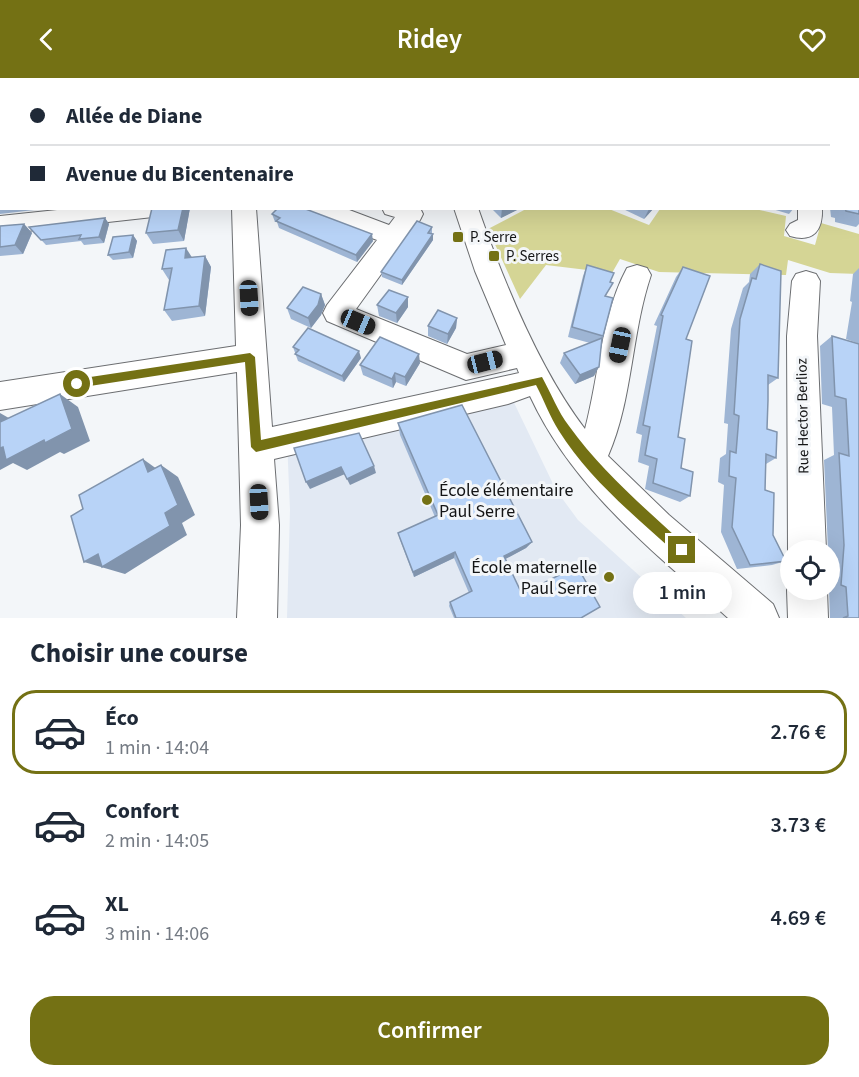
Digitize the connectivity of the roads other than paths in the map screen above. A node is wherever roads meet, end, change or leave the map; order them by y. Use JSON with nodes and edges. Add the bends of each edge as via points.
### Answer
{"nodes":[{"id":1,"x":143,"y":210,"type":"edge"},
{"id":2,"x":244,"y":210,"type":"edge"},
{"id":3,"x":323,"y":210,"type":"edge"},
{"id":4,"x":400,"y":210,"type":"edge"},
{"id":5,"x":467,"y":210,"type":"edge"},
{"id":6,"x":0,"y":225,"type":"edge"},
{"id":7,"x":394,"y":237,"type":"junction"},
{"id":8,"x":637,"y":275,"type":"dead end"},
{"id":9,"x":806,"y":281,"type":"dead end"},
{"id":10,"x":250,"y":357,"type":"junction"},
{"id":11,"x":532,"y":367,"type":"junction"},
{"id":12,"x":0,"y":396,"type":"edge"},
{"id":13,"x":256,"y":447,"type":"junction"},
{"id":14,"x":587,"y":458,"type":"junction"},
{"id":15,"x":807,"y":540,"type":"edge"},
{"id":16,"x":807,"y":600,"type":"edge"},
{"id":17,"x":257,"y":618,"type":"edge"},
{"id":18,"x":759,"y":618,"type":"edge"},
{"id":19,"x":808,"y":618,"type":"edge"}],
"edges":[{"from":1,"to":6,"type":"street"},
{"from":2,"to":10,"type":"street"},
{"from":3,"to":7,"type":"street"},
{"from":4,"to":7,"type":"street","via":[[411,214]]},
{"from":5,"to":11,"type":"street","via":[[482,259]]},
{"from":7,"to":11,"type":"street","via":[[337,313],[466,367]]},
{"from":8,"to":14,"type":"street","via":[[596,448]]},
{"from":9,"to":15,"type":"street","name":"Rue Hector Berlioz","via":[[802,336]]},
{"from":10,"to":12,"type":"street"},
{"from":10,"to":13,"type":"street"},
{"from":11,"to":13,"type":"street","via":[[508,390]]},
{"from":11,"to":14,"type":"street","via":[[563,428]]},
{"from":13,"to":17,"type":"street","via":[[260,525]]},
{"from":14,"to":18,"type":"street","via":[[623,496]]},
{"from":16,"to":19,"type":"street"}]}
